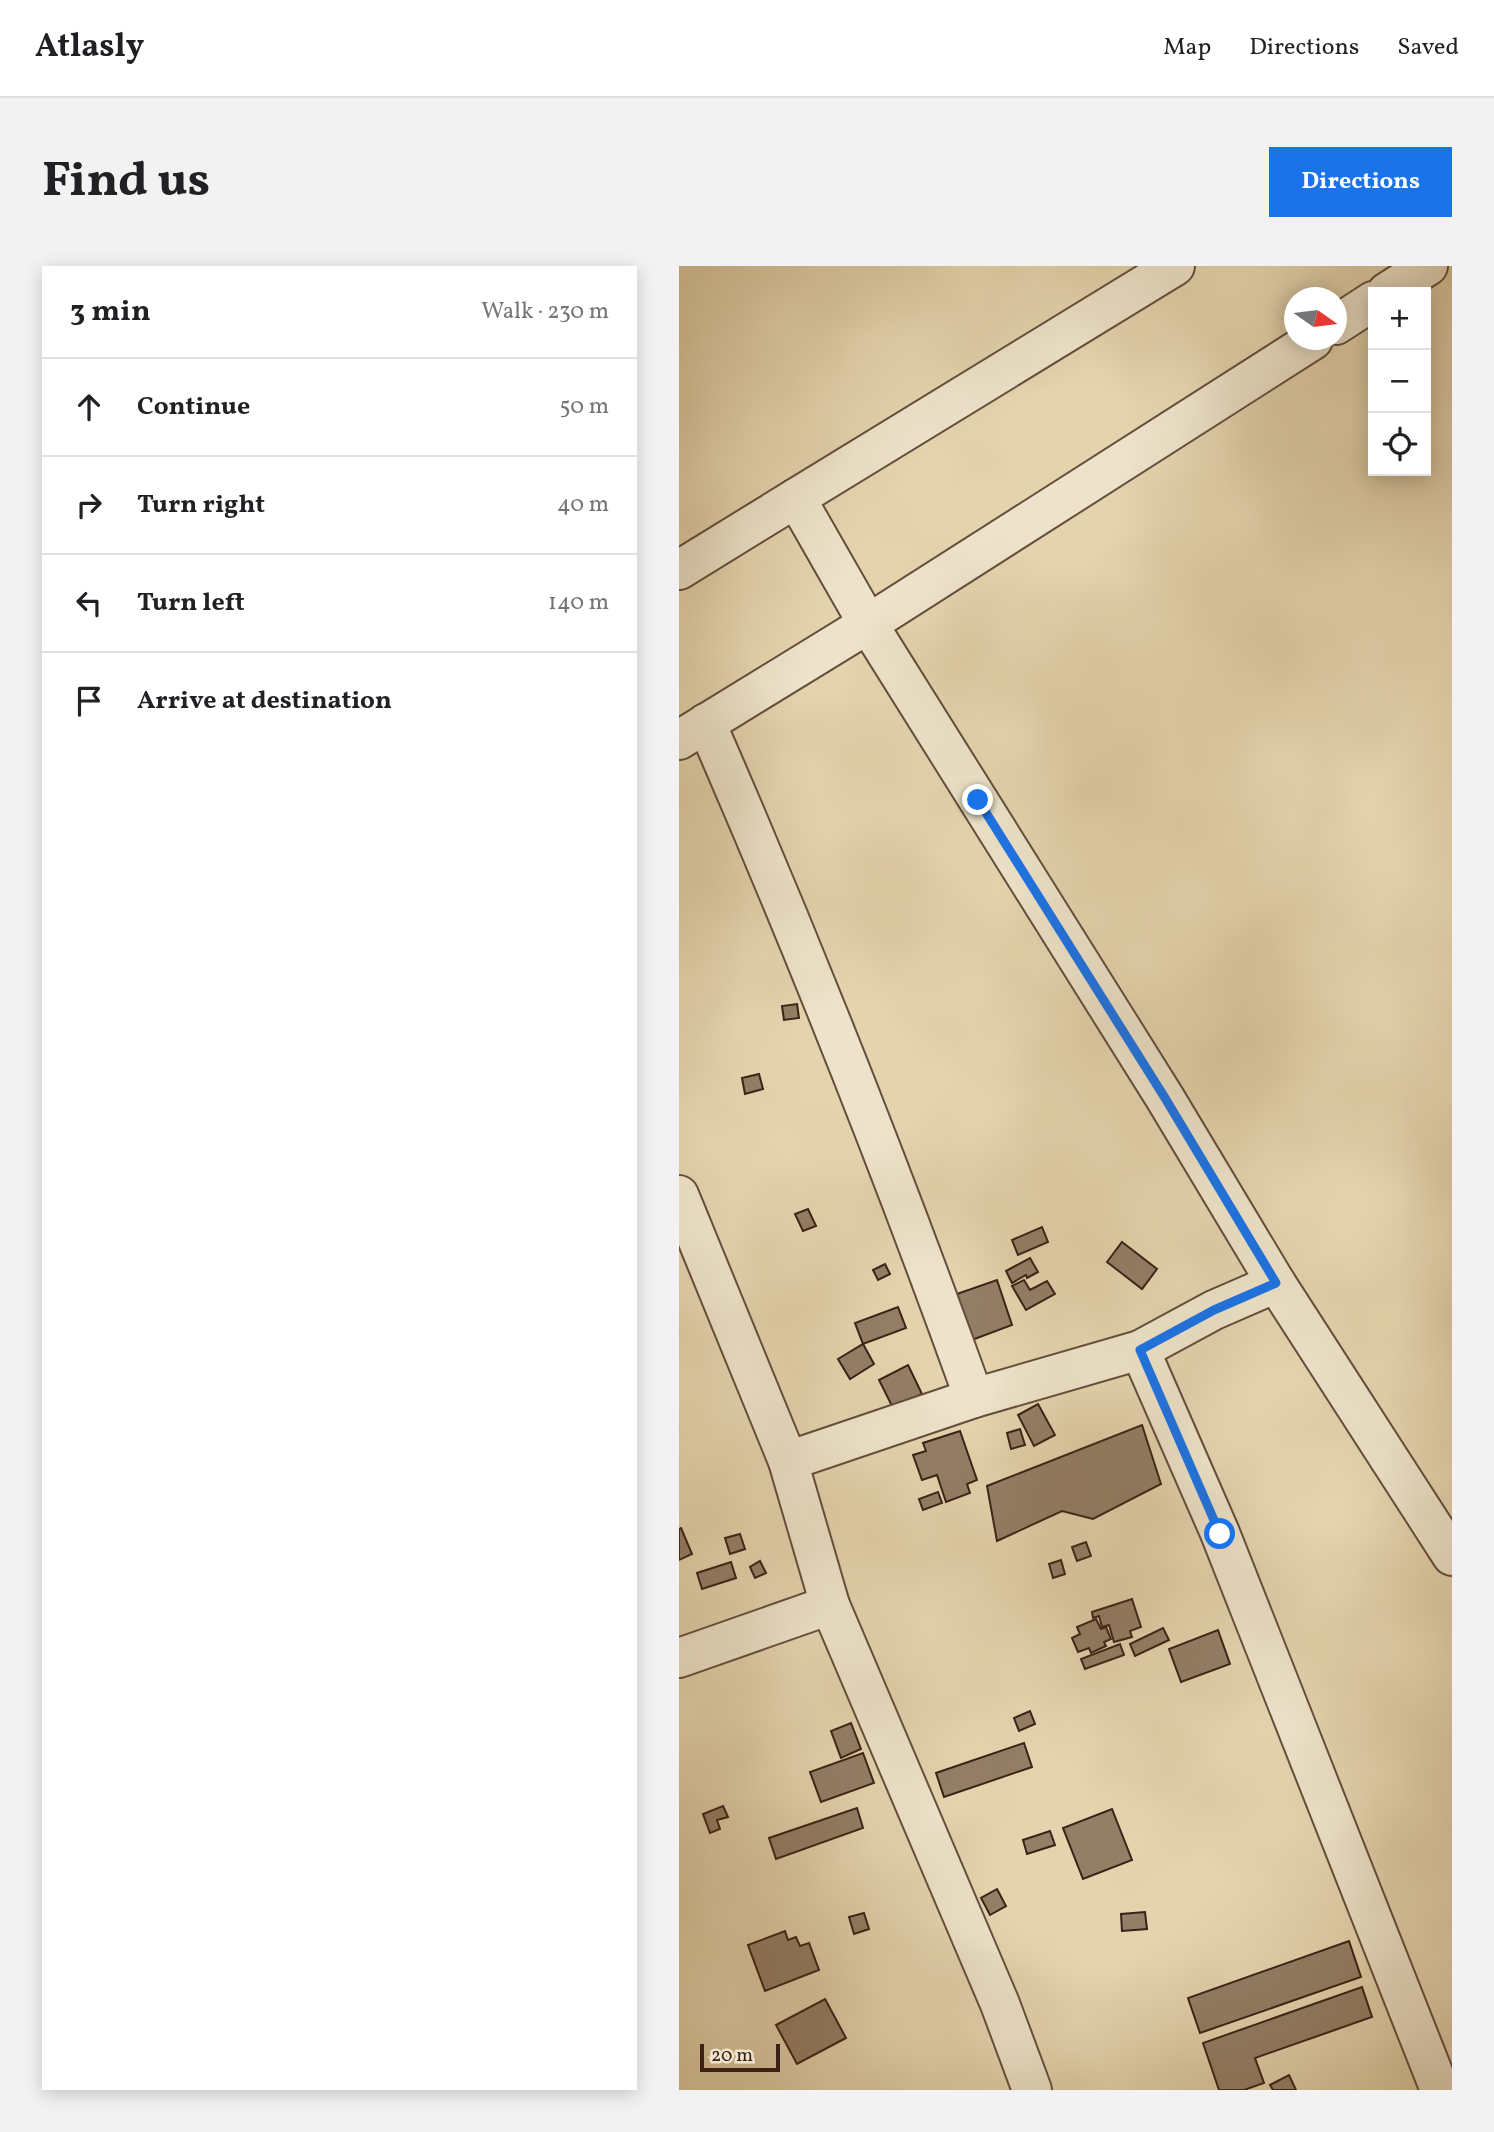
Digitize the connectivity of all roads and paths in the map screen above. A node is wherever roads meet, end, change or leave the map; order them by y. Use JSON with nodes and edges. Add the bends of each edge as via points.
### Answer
{"nodes":[{"id":1,"x":1175,"y":266,"type":"edge"},
{"id":2,"x":1428,"y":266,"type":"edge"},
{"id":3,"x":1395,"y":287,"type":"edge"},
{"id":4,"x":1368,"y":304,"type":"edge"},
{"id":5,"x":1347,"y":318,"type":"edge"},
{"id":6,"x":1297,"y":350,"type":"edge"},
{"id":7,"x":796,"y":498,"type":"junction"},
{"id":8,"x":679,"y":570,"type":"edge"},
{"id":9,"x":868,"y":624,"type":"junction"},
{"id":10,"x":692,"y":732,"type":"edge"},
{"id":11,"x":679,"y":1195,"type":"edge"},
{"id":12,"x":1276,"y":1283,"type":"junction"},
{"id":13,"x":1140,"y":1350,"type":"junction"},
{"id":14,"x":974,"y":1398,"type":"junction"},
{"id":15,"x":788,"y":1461,"type":"junction"},
{"id":16,"x":1452,"y":1556,"type":"edge"},
{"id":17,"x":830,"y":1605,"type":"junction"},
{"id":18,"x":679,"y":1658,"type":"edge"},
{"id":19,"x":1032,"y":2090,"type":"edge"},
{"id":20,"x":1440,"y":2090,"type":"edge"}],
"edges":[{"from":1,"to":7,"type":"street"},
{"from":2,"to":3,"type":"street"},
{"from":4,"to":5,"type":"street"},
{"from":6,"to":9,"type":"street"},
{"from":7,"to":8,"type":"street"},
{"from":7,"to":9,"type":"street"},
{"from":9,"to":10,"type":"street"},
{"from":9,"to":12,"type":"street"},
{"from":10,"to":14,"type":"street","via":[[775,882],[923,1256]]},
{"from":11,"to":15,"type":"street"},
{"from":12,"to":13,"type":"street"},
{"from":12,"to":16,"type":"street"},
{"from":13,"to":14,"type":"street"},
{"from":13,"to":20,"type":"street","via":[[1225,1546]]},
{"from":14,"to":15,"type":"street"},
{"from":15,"to":17,"type":"street"},
{"from":17,"to":18,"type":"street"},
{"from":17,"to":19,"type":"street","via":[[1000,2004]]}]}
